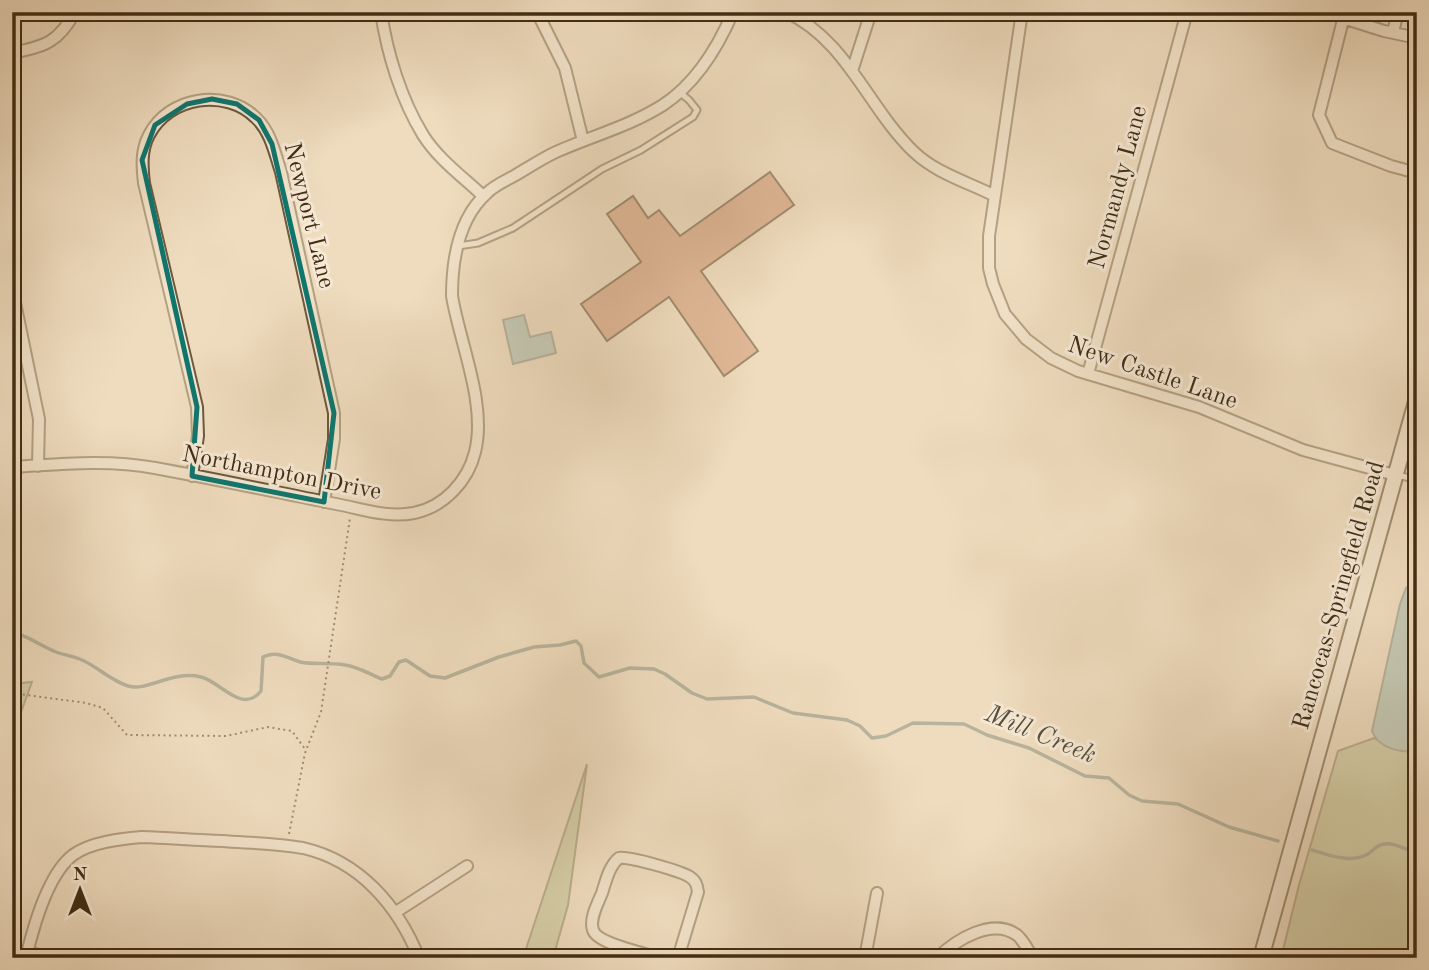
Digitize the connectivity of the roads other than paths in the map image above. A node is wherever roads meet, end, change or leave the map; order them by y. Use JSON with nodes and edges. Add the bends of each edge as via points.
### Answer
{"nodes":[{"id":1,"x":75,"y":12,"type":"edge"},
{"id":2,"x":381,"y":12,"type":"edge"},
{"id":3,"x":537,"y":12,"type":"edge"},
{"id":4,"x":733,"y":12,"type":"edge"},
{"id":5,"x":786,"y":12,"type":"edge"},
{"id":6,"x":871,"y":12,"type":"edge"},
{"id":7,"x":1022,"y":12,"type":"edge"},
{"id":8,"x":1186,"y":12,"type":"edge"},
{"id":9,"x":1398,"y":12,"type":"edge"},
{"id":10,"x":1344,"y":15,"type":"edge"},
{"id":11,"x":1393,"y":32,"type":"junction"},
{"id":12,"x":1417,"y":38,"type":"edge"},
{"id":13,"x":12,"y":53,"type":"edge"},
{"id":14,"x":852,"y":71,"type":"junction"},
{"id":15,"x":679,"y":92,"type":"junction"},
{"id":16,"x":583,"y":141,"type":"junction"},
{"id":17,"x":1417,"y":173,"type":"edge"},
{"id":18,"x":993,"y":195,"type":"junction"},
{"id":19,"x":484,"y":197,"type":"junction"},
{"id":20,"x":458,"y":246,"type":"junction"},
{"id":21,"x":12,"y":288,"type":"edge"},
{"id":22,"x":1088,"y":374,"type":"junction"},
{"id":23,"x":1417,"y":398,"type":"edge"},
{"id":24,"x":38,"y":466,"type":"junction"},
{"id":25,"x":12,"y":467,"type":"edge"},
{"id":26,"x":192,"y":475,"type":"junction"},
{"id":27,"x":1395,"y":475,"type":"junction"},
{"id":28,"x":1417,"y":480,"type":"edge"},
{"id":29,"x":324,"y":502,"type":"junction"},
{"id":30,"x":467,"y":866,"type":"dead end"},
{"id":31,"x":877,"y":893,"type":"dead end"},
{"id":32,"x":396,"y":912,"type":"junction"},
{"id":33,"x":27,"y":955,"type":"edge"},
{"id":34,"x":51,"y":958,"type":"edge"},
{"id":35,"x":419,"y":958,"type":"edge"},
{"id":36,"x":659,"y":958,"type":"edge"},
{"id":37,"x":678,"y":958,"type":"edge"},
{"id":38,"x":865,"y":958,"type":"edge"},
{"id":39,"x":937,"y":958,"type":"edge"},
{"id":40,"x":1033,"y":958,"type":"edge"},
{"id":41,"x":1261,"y":958,"type":"edge"}],
"edges":[{"from":1,"to":13,"type":"street","via":[[53,41]]},
{"from":2,"to":19,"type":"street","via":[[398,80],[424,136]]},
{"from":3,"to":16,"type":"street","via":[[565,68]]},
{"from":4,"to":15,"type":"street","name":"Northampton Drive","via":[[712,52]]},
{"from":5,"to":14,"type":"street","via":[[819,32]]},
{"from":6,"to":14,"type":"street"},
{"from":7,"to":18,"type":"street","name":"New Castle Lane"},
{"from":8,"to":22,"type":"street","name":"Normandy Lane"},
{"from":9,"to":11,"type":"street"},
{"from":10,"to":11,"type":"street"},
{"from":10,"to":17,"type":"street","via":[[1319,115],[1332,143]]},
{"from":11,"to":12,"type":"street"},
{"from":14,"to":18,"type":"street","via":[[916,155]]},
{"from":15,"to":16,"type":"street","name":"Northampton Drive","via":[[651,112]]},
{"from":15,"to":20,"type":"lane","via":[[697,110],[693,117],[602,169],[513,228]]},
{"from":16,"to":19,"type":"street","name":"Northampton Drive","via":[[526,168]]},
{"from":18,"to":22,"type":"street","name":"New Castle Lane","via":[[989,268],[1005,314],[1038,350]]},
{"from":19,"to":20,"type":"street","name":"Northampton Drive","via":[[469,217]]},
{"from":20,"to":29,"type":"street","name":"Northampton Drive","via":[[452,296],[477,419],[469,469],[448,496],[418,512],[384,514]]},
{"from":21,"to":24,"type":"street","via":[[39,419]]},
{"from":22,"to":27,"type":"street","name":"New Castle Lane","via":[[1199,407],[1303,450]]},
{"from":23,"to":27,"type":"main road","name":"Rancocas-Springfield Road"},
{"from":24,"to":25,"type":"street","name":"Northampton Drive"},
{"from":24,"to":26,"type":"street","name":"Northampton Drive","via":[[122,463]]},
{"from":26,"to":29,"type":"street","name":"Northampton Drive"},
{"from":26,"to":29,"type":"street","name":"Newport Lane","via":[[197,407],[142,160],[148,136],[164,117],[187,104],[212,99],[237,104],[259,120],[281,172],[334,413]]},
{"from":27,"to":28,"type":"lane"},
{"from":27,"to":41,"type":"main road","name":"Rancocas-Springfield Road"},
{"from":30,"to":32,"type":"street"},
{"from":31,"to":38,"type":"street"},
{"from":32,"to":33,"type":"street","via":[[374,886],[324,855],[287,846],[123,838],[74,855],[57,872]]},
{"from":32,"to":35,"type":"street"},
{"from":33,"to":34,"type":"street"},
{"from":36,"to":37,"type":"street","via":[[607,942],[593,931],[610,870],[619,858],[688,876],[697,884]]},
{"from":39,"to":40,"type":"street","via":[[965,938],[988,930],[1016,934]]}]}
